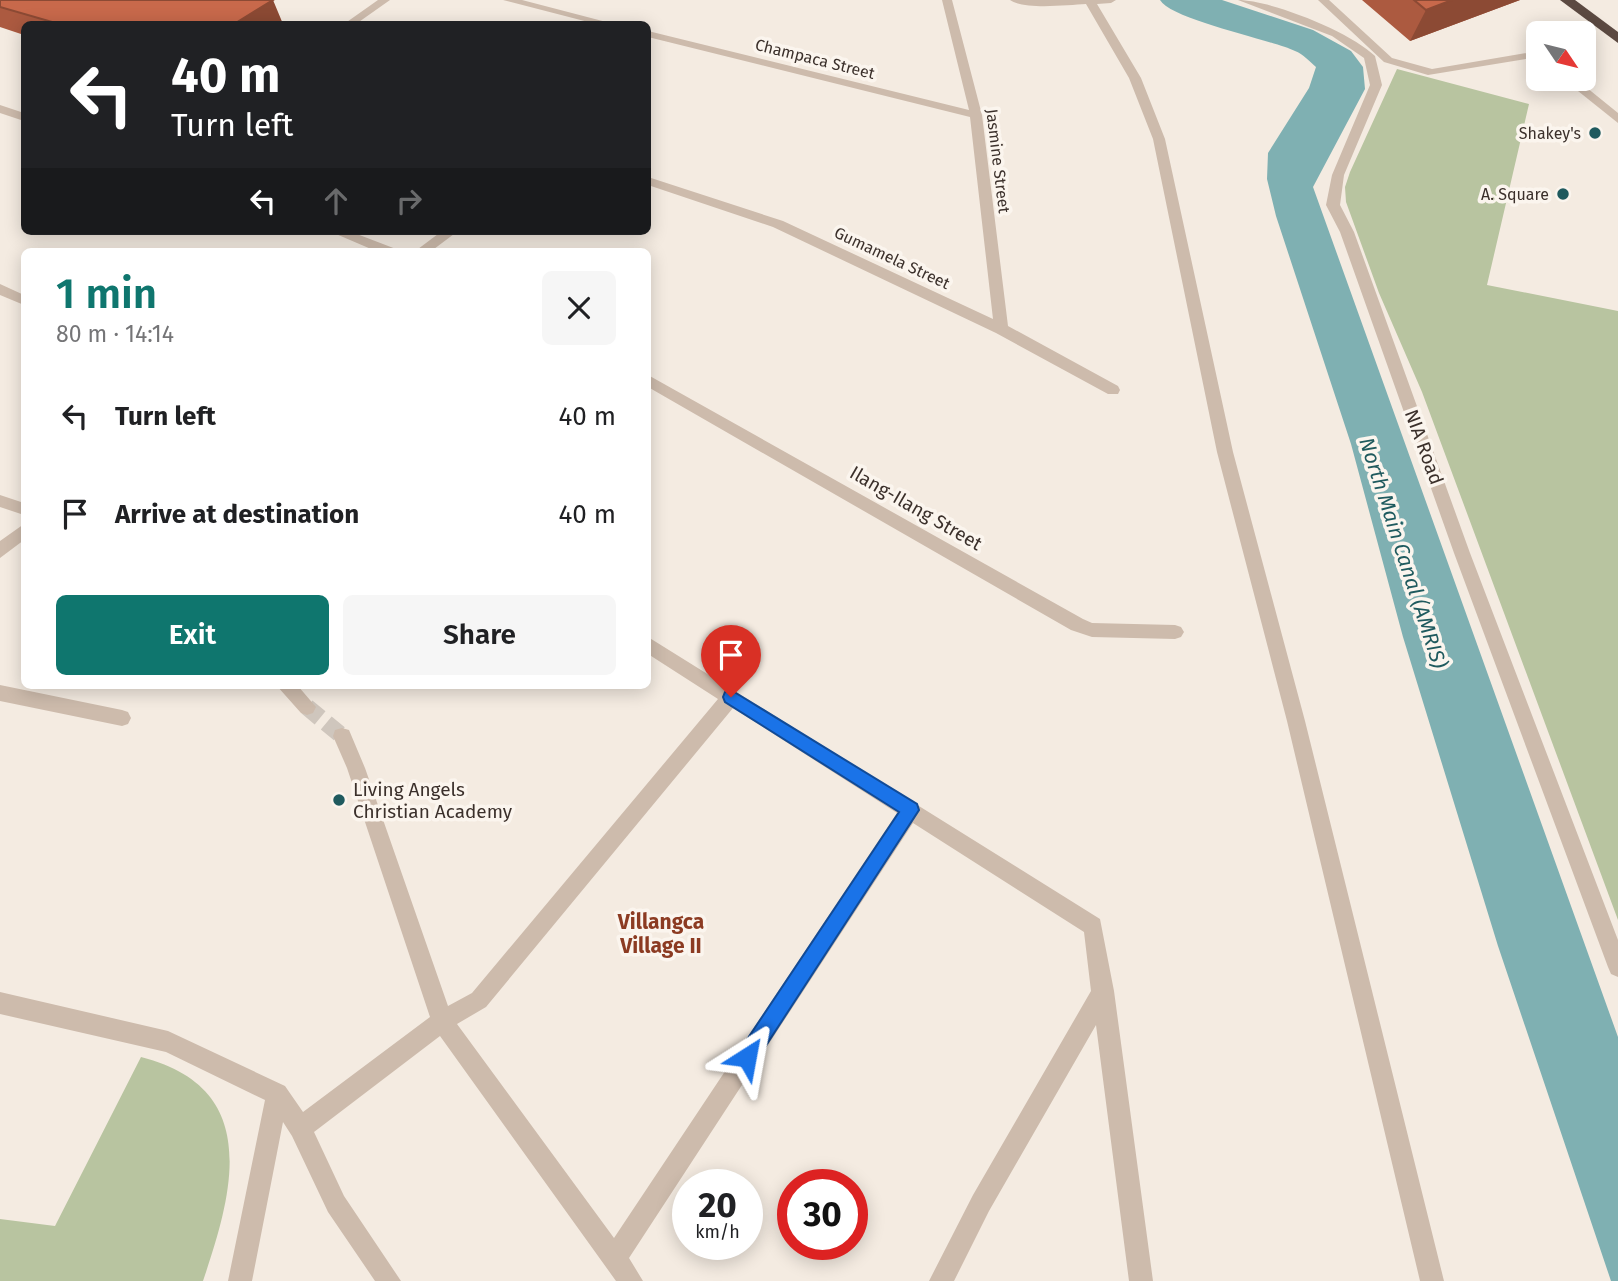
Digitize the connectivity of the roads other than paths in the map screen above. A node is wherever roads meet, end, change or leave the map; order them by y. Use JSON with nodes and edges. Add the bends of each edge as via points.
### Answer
{"nodes":[{"id":1,"x":385,"y":0,"type":"edge"},
{"id":2,"x":508,"y":0,"type":"edge"},
{"id":3,"x":947,"y":0,"type":"edge"},
{"id":4,"x":1016,"y":0,"type":"edge"},
{"id":5,"x":1111,"y":0,"type":"edge"},
{"id":6,"x":1243,"y":0,"type":"edge"},
{"id":7,"x":1323,"y":0,"type":"edge"},
{"id":8,"x":1566,"y":0,"type":"edge"},
{"id":9,"x":1090,"y":1,"type":"edge"},
{"id":10,"x":354,"y":21,"type":"edge"},
{"id":11,"x":596,"y":21,"type":"edge"},
{"id":12,"x":651,"y":35,"type":"edge"},
{"id":13,"x":1618,"y":39,"type":"edge"},
{"id":14,"x":1526,"y":56,"type":"edge"},
{"id":15,"x":1584,"y":91,"type":"edge"},
{"id":16,"x":0,"y":109,"type":"edge"},
{"id":17,"x":976,"y":115,"type":"junction"},
{"id":18,"x":21,"y":116,"type":"edge"},
{"id":19,"x":1618,"y":119,"type":"edge"},
{"id":20,"x":651,"y":182,"type":"edge"},
{"id":21,"x":346,"y":235,"type":"edge"},
{"id":22,"x":445,"y":235,"type":"edge"},
{"id":23,"x":381,"y":248,"type":"edge"},
{"id":24,"x":428,"y":248,"type":"edge"},
{"id":25,"x":0,"y":289,"type":"edge"},
{"id":26,"x":21,"y":299,"type":"edge"},
{"id":27,"x":1001,"y":329,"type":"junction"},
{"id":28,"x":651,"y":382,"type":"edge"},
{"id":29,"x":1112,"y":390,"type":"dead end"},
{"id":30,"x":0,"y":500,"type":"edge"},
{"id":31,"x":21,"y":508,"type":"edge"},
{"id":32,"x":21,"y":534,"type":"edge"},
{"id":33,"x":0,"y":551,"type":"edge"},
{"id":34,"x":1175,"y":632,"type":"dead end"},
{"id":35,"x":651,"y":647,"type":"edge"},
{"id":36,"x":289,"y":689,"type":"edge"},
{"id":37,"x":0,"y":692,"type":"edge"},
{"id":38,"x":731,"y":697,"type":"junction"},
{"id":39,"x":307,"y":707,"type":"tunnel mouth"},
{"id":40,"x":121,"y":718,"type":"dead end"},
{"id":41,"x":342,"y":736,"type":"tunnel mouth"},
{"id":42,"x":911,"y":810,"type":"junction"},
{"id":43,"x":1618,"y":967,"type":"edge"},
{"id":44,"x":1102,"y":991,"type":"junction"},
{"id":45,"x":0,"y":1003,"type":"edge"},
{"id":46,"x":442,"y":1021,"type":"junction"},
{"id":47,"x":277,"y":1094,"type":"junction"},
{"id":48,"x":300,"y":1128,"type":"junction"},
{"id":49,"x":614,"y":1259,"type":"junction"},
{"id":50,"x":240,"y":1281,"type":"edge"},
{"id":51,"x":389,"y":1281,"type":"edge"},
{"id":52,"x":631,"y":1281,"type":"edge"},
{"id":53,"x":941,"y":1281,"type":"edge"},
{"id":54,"x":1141,"y":1281,"type":"edge"},
{"id":55,"x":1432,"y":1281,"type":"edge"}],
"edges":[{"from":1,"to":10,"type":"street"},
{"from":2,"to":11,"type":"street"},
{"from":3,"to":17,"type":"street","name":"Jasmine Street"},
{"from":4,"to":9,"type":"street"},
{"from":5,"to":9,"type":"street"},
{"from":6,"to":43,"type":"street","name":"NIA Road","via":[[1336,34],[1369,56],[1376,85],[1338,175],[1333,205],[1348,232],[1462,553]]},
{"from":7,"to":14,"type":"street","via":[[1388,60],[1432,73]]},
{"from":8,"to":13,"type":"highway"},
{"from":9,"to":55,"type":"street","via":[[1135,78],[1159,139],[1225,452],[1296,721]]},
{"from":12,"to":17,"type":"street","name":"Champaca Street"},
{"from":15,"to":19,"type":"street"},
{"from":16,"to":18,"type":"street"},
{"from":17,"to":27,"type":"street","name":"Jasmine Street"},
{"from":20,"to":27,"type":"street","name":"Gumamela Street","via":[[778,224]]},
{"from":21,"to":23,"type":"street"},
{"from":22,"to":24,"type":"street"},
{"from":25,"to":26,"type":"street"},
{"from":27,"to":29,"type":"street","name":"Gumamela Street"},
{"from":28,"to":34,"type":"street","name":"Ilang-Ilang Street","via":[[1077,625],[1092,630]]},
{"from":30,"to":31,"type":"street"},
{"from":32,"to":33,"type":"street"},
{"from":35,"to":38,"type":"street"},
{"from":36,"to":39,"type":"street"},
{"from":37,"to":40,"type":"street"},
{"from":38,"to":42,"type":"street"},
{"from":38,"to":46,"type":"street","via":[[479,1000]]},
{"from":41,"to":46,"type":"street"},
{"from":42,"to":44,"type":"street","via":[[1093,926]]},
{"from":42,"to":49,"type":"street"},
{"from":44,"to":53,"type":"street"},
{"from":44,"to":54,"type":"street"},
{"from":45,"to":47,"type":"street","via":[[168,1042]]},
{"from":46,"to":48,"type":"street"},
{"from":46,"to":49,"type":"street"},
{"from":47,"to":48,"type":"street"},
{"from":47,"to":50,"type":"street"},
{"from":48,"to":51,"type":"street","via":[[336,1204]]},
{"from":49,"to":52,"type":"street"}]}
